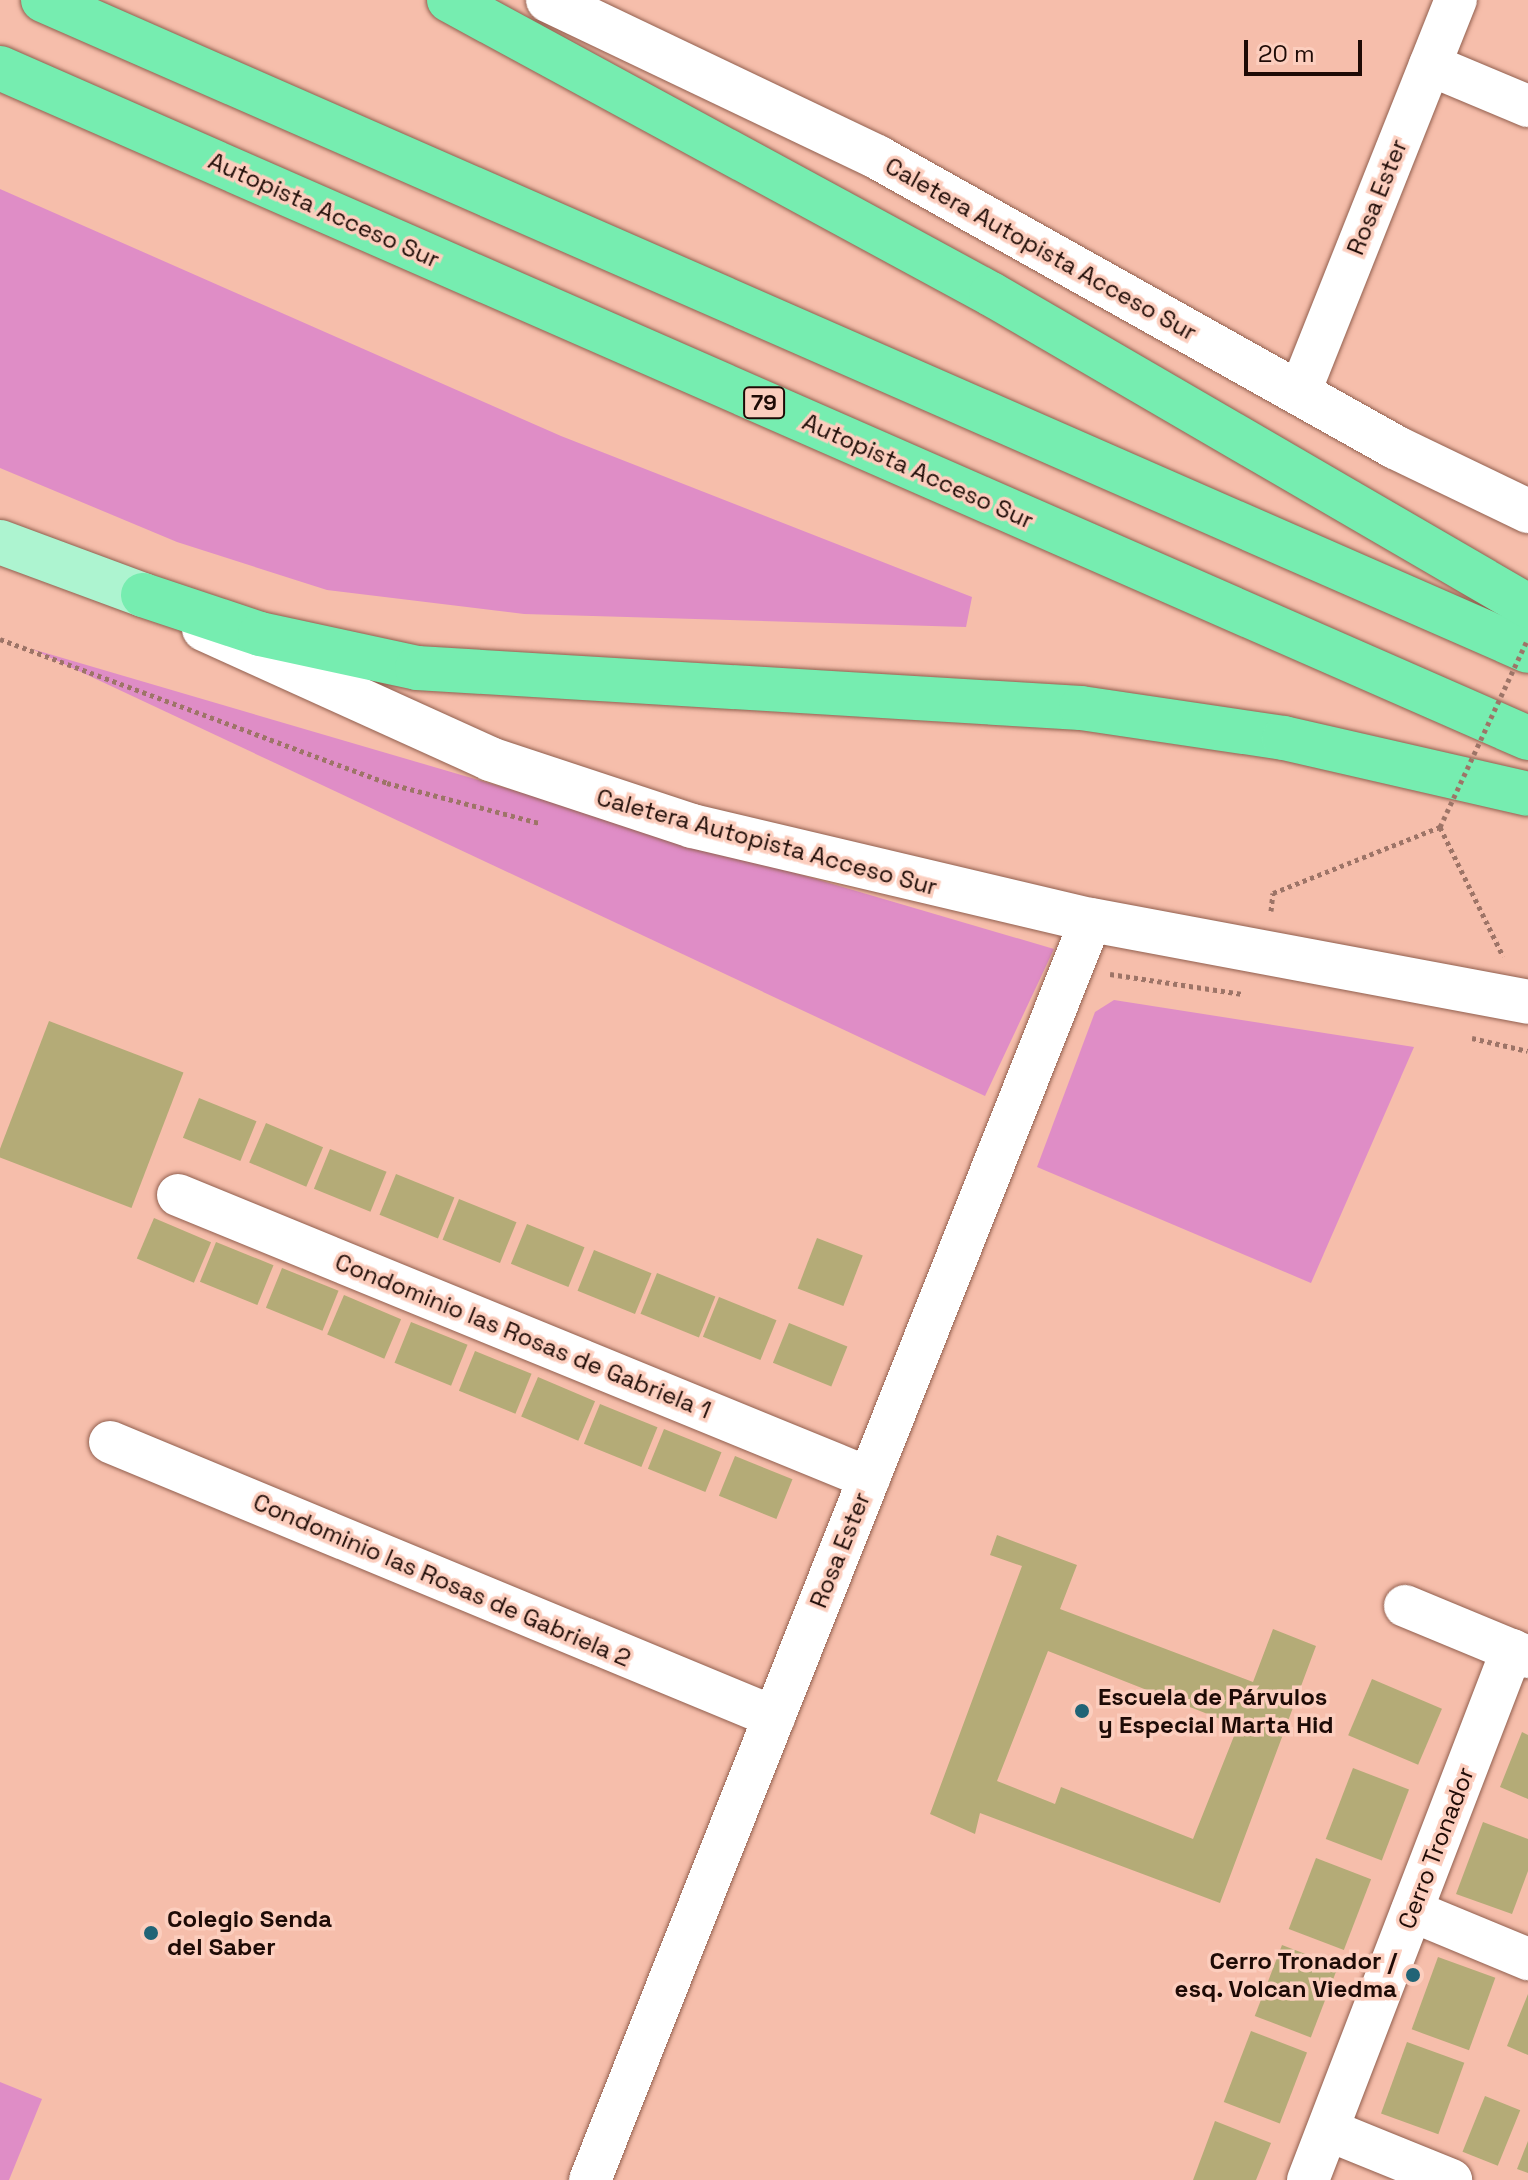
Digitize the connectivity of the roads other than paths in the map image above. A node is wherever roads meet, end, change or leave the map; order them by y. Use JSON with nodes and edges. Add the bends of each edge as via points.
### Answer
{"nodes":[{"id":1,"x":43,"y":0,"type":"edge"},
{"id":2,"x":449,"y":0,"type":"edge"},
{"id":3,"x":548,"y":0,"type":"edge"},
{"id":4,"x":1456,"y":0,"type":"edge"},
{"id":5,"x":1430,"y":65,"type":"junction"},
{"id":6,"x":0,"y":68,"type":"edge"},
{"id":7,"x":1528,"y":106,"type":"edge"},
{"id":8,"x":1299,"y":394,"type":"junction"},
{"id":9,"x":1528,"y":511,"type":"edge"},
{"id":10,"x":0,"y":542,"type":"edge"},
{"id":11,"x":143,"y":595,"type":"junction"},
{"id":12,"x":1528,"y":606,"type":"edge"},
{"id":13,"x":1528,"y":651,"type":"edge"},
{"id":14,"x":1528,"y":738,"type":"edge"},
{"id":15,"x":1528,"y":794,"type":"edge"},
{"id":16,"x":1091,"y":920,"type":"junction"},
{"id":17,"x":1528,"y":1002,"type":"edge"},
{"id":18,"x":178,"y":1195,"type":"dead end"},
{"id":19,"x":110,"y":1442,"type":"dead end"},
{"id":20,"x":869,"y":1478,"type":"junction"},
{"id":21,"x":1405,"y":1606,"type":"dead end"},
{"id":22,"x":1520,"y":1654,"type":"edge"},
{"id":23,"x":774,"y":1717,"type":"junction"},
{"id":24,"x":1412,"y":1911,"type":"junction"},
{"id":25,"x":1528,"y":1959,"type":"edge"},
{"id":26,"x":1328,"y":2130,"type":"junction"},
{"id":27,"x":590,"y":2180,"type":"edge"},
{"id":28,"x":1308,"y":2180,"type":"edge"},
{"id":29,"x":1451,"y":2180,"type":"edge"}],
"edges":[{"from":1,"to":13,"type":"highway"},
{"from":2,"to":12,"type":"highway","via":[[991,294]]},
{"from":3,"to":8,"type":"main road","name":"Caletera Autopista Acceso Sur","via":[[877,157]]},
{"from":4,"to":5,"type":"street","name":"Rosa Ester"},
{"from":5,"to":7,"type":"street"},
{"from":5,"to":8,"type":"street","name":"Rosa Ester"},
{"from":6,"to":14,"type":"highway","name":"Autopista Acceso Sur","number":"79"},
{"from":8,"to":9,"type":"main road","name":"Caletera Autopista Acceso Sur"},
{"from":10,"to":11,"type":"main road","name":"Caletera Autopista Acceso Sur"},
{"from":11,"to":15,"type":"highway","via":[[274,637],[417,668],[1081,708],[1284,738]]},
{"from":11,"to":16,"type":"main road","name":"Caletera Autopista Acceso Sur","via":[[391,719],[591,796],[801,855]]},
{"from":16,"to":17,"type":"main road","name":"Caletera Autopista Acceso Sur"},
{"from":16,"to":20,"type":"street","name":"Rosa Ester"},
{"from":18,"to":20,"type":"street","name":"Condominio las Rosas de Gabriela 1"},
{"from":19,"to":23,"type":"street","name":"Condominio las Rosas de Gabriela 2"},
{"from":20,"to":23,"type":"street","name":"Rosa Ester"},
{"from":21,"to":22,"type":"street"},
{"from":22,"to":24,"type":"street","name":"Cerro Tronador"},
{"from":23,"to":27,"type":"street","name":"Rosa Ester"},
{"from":24,"to":25,"type":"street"},
{"from":24,"to":26,"type":"street","name":"Cerro Tronador"},
{"from":26,"to":28,"type":"street","name":"Cerro Tronador"},
{"from":26,"to":29,"type":"street"}]}
